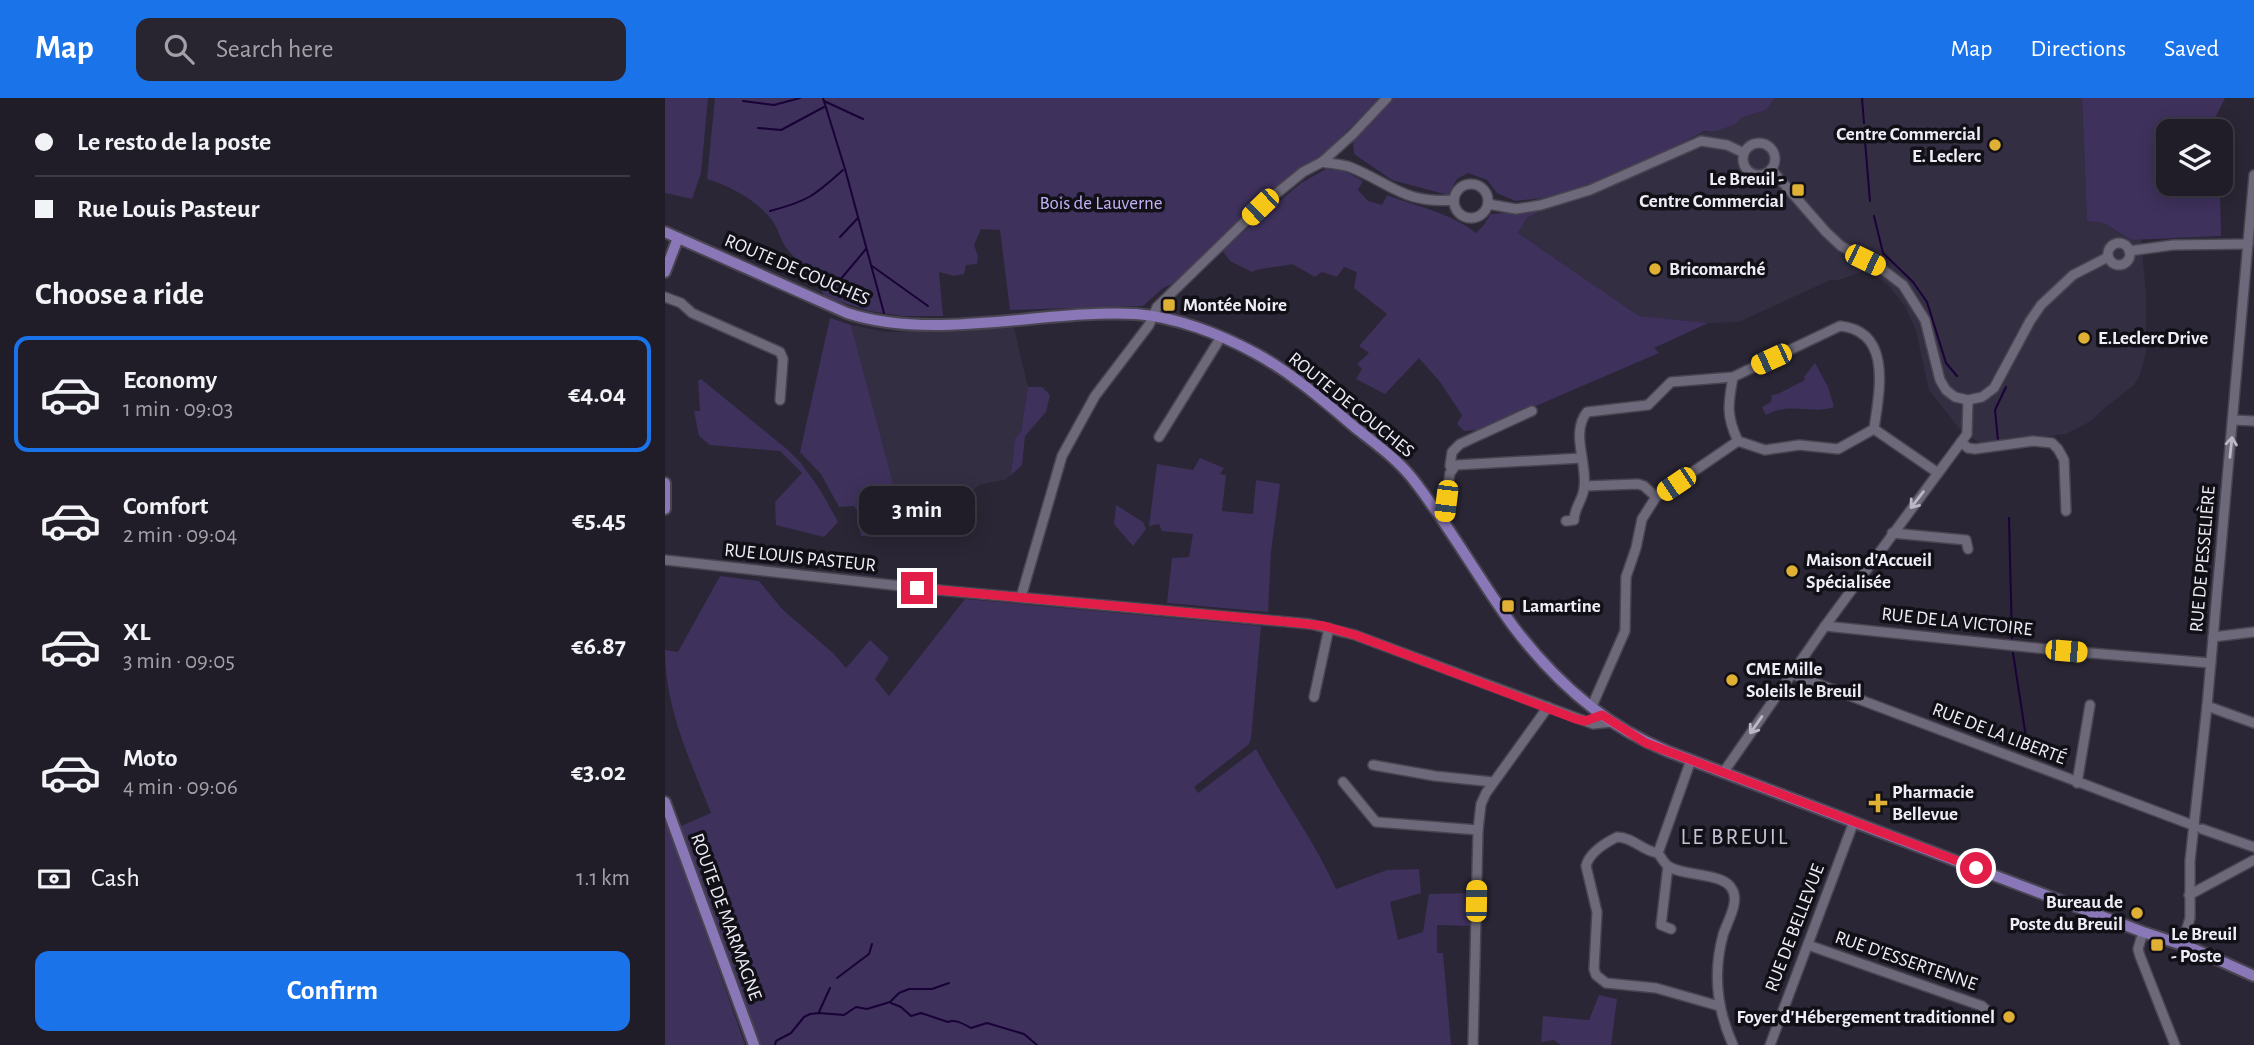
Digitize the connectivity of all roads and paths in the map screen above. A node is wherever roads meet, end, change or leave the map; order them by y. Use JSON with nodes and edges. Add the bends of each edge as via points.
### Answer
{"nodes":[{"id":1,"x":1387,"y":98,"type":"edge"},
{"id":2,"x":1744,"y":153,"type":"junction"},
{"id":3,"x":1322,"y":162,"type":"junction"},
{"id":4,"x":1771,"y":170,"type":"junction"},
{"id":5,"x":2254,"y":175,"type":"edge"},
{"id":6,"x":1454,"y":200,"type":"junction"},
{"id":7,"x":1487,"y":204,"type":"junction"},
{"id":8,"x":665,"y":232,"type":"edge"},
{"id":9,"x":678,"y":238,"type":"junction"},
{"id":10,"x":2248,"y":244,"type":"junction"},
{"id":11,"x":2129,"y":251,"type":"junction"},
{"id":12,"x":2108,"y":257,"type":"junction"},
{"id":13,"x":665,"y":272,"type":"edge"},
{"id":14,"x":665,"y":297,"type":"edge"},
{"id":15,"x":1154,"y":317,"type":"junction"},
{"id":16,"x":1221,"y":337,"type":"junction"},
{"id":17,"x":1733,"y":377,"type":"junction"},
{"id":18,"x":780,"y":400,"type":"dead end"},
{"id":19,"x":1968,"y":400,"type":"junction"},
{"id":20,"x":1532,"y":411,"type":"dead end"},
{"id":21,"x":2233,"y":420,"type":"junction"},
{"id":22,"x":2254,"y":421,"type":"edge"},
{"id":23,"x":1874,"y":429,"type":"junction"},
{"id":24,"x":1159,"y":437,"type":"dead end"},
{"id":25,"x":1738,"y":441,"type":"junction"},
{"id":26,"x":1961,"y":442,"type":"junction"},
{"id":27,"x":1582,"y":458,"type":"junction"},
{"id":28,"x":1452,"y":468,"type":"junction"},
{"id":29,"x":1938,"y":472,"type":"junction"},
{"id":30,"x":665,"y":483,"type":"edge"},
{"id":31,"x":1585,"y":486,"type":"junction"},
{"id":32,"x":1656,"y":497,"type":"junction"},
{"id":33,"x":665,"y":509,"type":"edge"},
{"id":34,"x":2066,"y":512,"type":"dead end"},
{"id":35,"x":1566,"y":521,"type":"dead end"},
{"id":36,"x":1443,"y":522,"type":"junction"},
{"id":37,"x":1892,"y":533,"type":"junction"},
{"id":38,"x":1968,"y":549,"type":"dead end"},
{"id":39,"x":665,"y":560,"type":"edge"},
{"id":40,"x":1021,"y":597,"type":"junction"},
{"id":41,"x":1825,"y":626,"type":"junction"},
{"id":42,"x":1329,"y":628,"type":"junction"},
{"id":43,"x":2254,"y":632,"type":"edge"},
{"id":44,"x":2213,"y":637,"type":"junction"},
{"id":45,"x":2211,"y":663,"type":"junction"},
{"id":46,"x":1792,"y":674,"type":"junction"},
{"id":47,"x":1314,"y":697,"type":"dead end"},
{"id":48,"x":1589,"y":704,"type":"junction"},
{"id":49,"x":2090,"y":705,"type":"dead end"},
{"id":50,"x":2207,"y":706,"type":"junction"},
{"id":51,"x":1548,"y":707,"type":"junction"},
{"id":52,"x":1602,"y":715,"type":"junction"},
{"id":53,"x":1581,"y":720,"type":"junction"},
{"id":54,"x":1612,"y":722,"type":"junction"},
{"id":55,"x":2254,"y":723,"type":"edge"},
{"id":56,"x":1691,"y":760,"type":"junction"},
{"id":57,"x":1373,"y":765,"type":"dead end"},
{"id":58,"x":1723,"y":773,"type":"junction"},
{"id":59,"x":1343,"y":782,"type":"dead end"},
{"id":60,"x":1493,"y":782,"type":"junction"},
{"id":61,"x":2077,"y":783,"type":"junction"},
{"id":62,"x":665,"y":802,"type":"edge"},
{"id":63,"x":1853,"y":824,"type":"junction"},
{"id":64,"x":2199,"y":827,"type":"junction"},
{"id":65,"x":1478,"y":830,"type":"junction"},
{"id":66,"x":2254,"y":847,"type":"edge"},
{"id":67,"x":1658,"y":853,"type":"junction"},
{"id":68,"x":2254,"y":860,"type":"edge"},
{"id":69,"x":1668,"y":866,"type":"junction"},
{"id":70,"x":2189,"y":895,"type":"junction"},
{"id":71,"x":1671,"y":929,"type":"dead end"},
{"id":72,"x":2143,"y":932,"type":"junction"},
{"id":73,"x":2182,"y":944,"type":"junction"},
{"id":74,"x":1808,"y":945,"type":"junction"},
{"id":75,"x":2254,"y":976,"type":"edge"},
{"id":76,"x":1719,"y":1006,"type":"junction"},
{"id":77,"x":1991,"y":1013,"type":"dead end"},
{"id":78,"x":754,"y":1045,"type":"edge"},
{"id":79,"x":1473,"y":1045,"type":"edge"},
{"id":80,"x":1733,"y":1045,"type":"edge"},
{"id":81,"x":1770,"y":1045,"type":"edge"},
{"id":82,"x":2175,"y":1045,"type":"edge"}],
"edges":[{"from":1,"to":3,"type":"street"},
{"from":2,"to":4,"type":"street","via":[[1743,162],[1750,172]]},
{"from":2,"to":4,"type":"street","via":[[1753,144],[1766,144],[1775,156]]},
{"from":2,"to":7,"type":"street","via":[[1701,141],[1590,190],[1541,205],[1516,209]]},
{"from":3,"to":6,"type":"street","via":[[1348,166],[1420,200]]},
{"from":3,"to":15,"type":"street","via":[[1260,207],[1157,307]]},
{"from":4,"to":19,"type":"street","via":[[1841,246],[1903,285],[1925,320],[1940,380],[1955,397]]},
{"from":5,"to":10,"type":"street","name":"RUE DE PESSELIÈRE"},
{"from":6,"to":7,"type":"street","via":[[1459,213],[1468,218],[1483,213]]},
{"from":6,"to":7,"type":"street","via":[[1459,189],[1470,184],[1485,192]]},
{"from":8,"to":9,"type":"main road","name":"ROUTE DE COUCHES"},
{"from":9,"to":13,"type":"main road"},
{"from":9,"to":15,"type":"main road","name":"ROUTE DE COUCHES","via":[[872,320],[939,324],[1070,316]]},
{"from":10,"to":11,"type":"street"},
{"from":10,"to":21,"type":"street","name":"RUE DE PESSELIÈRE"},
{"from":11,"to":12,"type":"street","via":[[2121,265]]},
{"from":11,"to":12,"type":"street","via":[[2123,243],[2116,243]]},
{"from":12,"to":19,"type":"street","via":[[2073,275],[2046,299],[1994,388]]},
{"from":14,"to":18,"type":"street","via":[[780,352]]},
{"from":15,"to":16,"type":"main road","name":"ROUTE DE COUCHES"},
{"from":15,"to":40,"type":"street","via":[[1095,396],[1062,456]]},
{"from":16,"to":24,"type":"street"},
{"from":16,"to":36,"type":"main road","name":"ROUTE DE COUCHES","via":[[1275,365],[1359,430],[1403,469]]},
{"from":17,"to":23,"type":"street","via":[[1835,328],[1852,328],[1866,337],[1879,361]]},
{"from":17,"to":25,"type":"street","via":[[1729,422]]},
{"from":17,"to":27,"type":"street","via":[[1671,382],[1648,405],[1587,412],[1580,422]]},
{"from":19,"to":26,"type":"street","via":[[1967,434]]},
{"from":20,"to":28,"type":"street","via":[[1460,444],[1453,452]]},
{"from":21,"to":22,"type":"street"},
{"from":44,"to":21,"type":"street","name":"RUE DE PESSELIÈRE","one_way":true},
{"from":23,"to":25,"type":"street","via":[[1838,449],[1799,445],[1765,450]]},
{"from":23,"to":29,"type":"street"},
{"from":25,"to":32,"type":"street"},
{"from":26,"to":29,"type":"street"},
{"from":26,"to":34,"type":"street","via":[[1975,449],[2052,443],[2064,460]]},
{"from":27,"to":28,"type":"street"},
{"from":27,"to":31,"type":"street"},
{"from":28,"to":36,"type":"street"},
{"from":29,"to":37,"type":"street","one_way":true},
{"from":30,"to":33,"type":"main road"},
{"from":31,"to":32,"type":"street","via":[[1638,484]]},
{"from":31,"to":35,"type":"street","via":[[1574,520]]},
{"from":32,"to":48,"type":"street","via":[[1642,519],[1628,568],[1623,639]]},
{"from":36,"to":48,"type":"main road","name":"ROUTE DE COUCHES","via":[[1520,635]]},
{"from":37,"to":38,"type":"street","via":[[1966,540]]},
{"from":37,"to":41,"type":"street"},
{"from":39,"to":40,"type":"street","name":"RUE LOUIS PASTEUR"},
{"from":40,"to":42,"type":"street","name":"RUE LOUIS PASTEUR"},
{"from":41,"to":45,"type":"street","name":"RUE DE LA VICTOIRE"},
{"from":41,"to":46,"type":"street"},
{"from":42,"to":47,"type":"street"},
{"from":42,"to":51,"type":"street","name":"RUE LOUIS PASTEUR"},
{"from":43,"to":44,"type":"street"},
{"from":44,"to":45,"type":"street","name":"RUE DE PESSELIÈRE"},
{"from":45,"to":50,"type":"street","name":"RUE DE PESSELIÈRE"},
{"from":46,"to":58,"type":"street","one_way":true},
{"from":46,"to":61,"type":"street","name":"RUE DE LA LIBERTÉ"},
{"from":48,"to":52,"type":"main road","name":"ROUTE DE COUCHES"},
{"from":48,"to":53,"type":"street"},
{"from":49,"to":61,"type":"street"},
{"from":50,"to":55,"type":"street"},
{"from":50,"to":64,"type":"street","name":"RUE DE PESSELIÈRE"},
{"from":51,"to":53,"type":"street","name":"RUE LOUIS PASTEUR"},
{"from":51,"to":60,"type":"street"},
{"from":52,"to":53,"type":"street"},
{"from":52,"to":54,"type":"main road","name":"ROUTE DE COUCHES"},
{"from":53,"to":54,"type":"street","name":"RUE LOUIS PASTEUR"},
{"from":54,"to":56,"type":"main road","name":"ROUTE DE COUCHES","via":[[1646,743]]},
{"from":56,"to":58,"type":"main road","name":"ROUTE DE COUCHES"},
{"from":56,"to":67,"type":"street"},
{"from":57,"to":60,"type":"street"},
{"from":58,"to":63,"type":"main road","name":"ROUTE DE COUCHES"},
{"from":59,"to":65,"type":"street","via":[[1376,822]]},
{"from":60,"to":65,"type":"street","via":[[1481,804]]},
{"from":61,"to":64,"type":"street","name":"RUE DE LA LIBERTÉ"},
{"from":62,"to":78,"type":"main road","name":"ROUTE DE MARMAGNE"},
{"from":63,"to":72,"type":"main road","name":"ROUTE DE COUCHES"},
{"from":63,"to":74,"type":"street","name":"RUE DE BELLEVUE"},
{"from":64,"to":66,"type":"street","name":"RUE DE LA LIBERTÉ"},
{"from":64,"to":70,"type":"street","name":"RUE DE PESSELIÈRE","via":[[2190,861]]},
{"from":65,"to":79,"type":"street"},
{"from":67,"to":69,"type":"street"},
{"from":67,"to":76,"type":"street","via":[[1617,837],[1586,861],[1597,912],[1596,975],[1606,984],[1656,988]]},
{"from":68,"to":70,"type":"street"},
{"from":69,"to":71,"type":"street","via":[[1661,925]]},
{"from":69,"to":76,"type":"street","via":[[1718,879],[1733,890],[1734,903],[1719,955]]},
{"from":70,"to":73,"type":"street","name":"RUE DE PESSELIÈRE","via":[[2190,918]]},
{"from":72,"to":73,"type":"main road","name":"ROUTE DE COUCHES"},
{"from":72,"to":82,"type":"street","via":[[2138,949]]},
{"from":73,"to":75,"type":"main road","name":"ROUTE DE COUCHES"},
{"from":74,"to":77,"type":"street","name":"RUE D'ESSERTENNE"},
{"from":74,"to":81,"type":"street","name":"RUE DE BELLEVUE"},
{"from":76,"to":80,"type":"street"}]}
